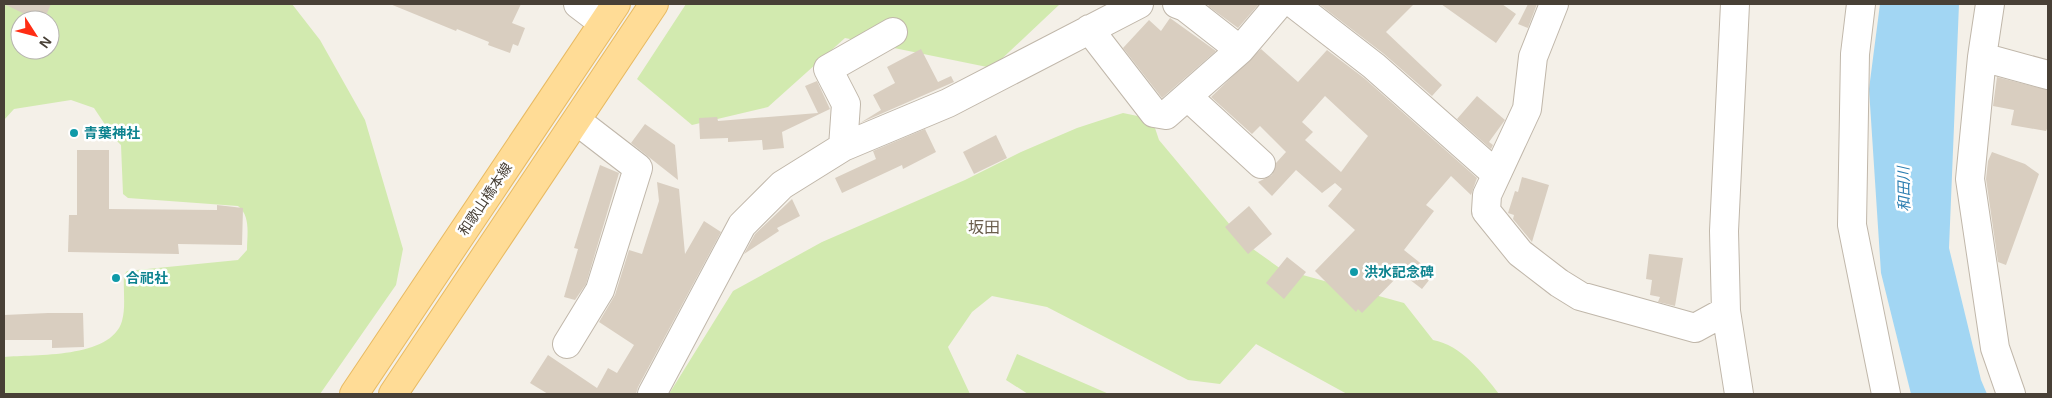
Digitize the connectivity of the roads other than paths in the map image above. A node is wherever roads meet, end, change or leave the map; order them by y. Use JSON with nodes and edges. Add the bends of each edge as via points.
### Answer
{"nodes":[{"id":1,"x":578,"y":4,"type":"edge"},
{"id":2,"x":654,"y":4,"type":"edge"},
{"id":3,"x":1177,"y":4,"type":"edge"},
{"id":4,"x":1279,"y":4,"type":"edge"},
{"id":5,"x":1294,"y":4,"type":"edge"},
{"id":6,"x":1554,"y":4,"type":"edge"},
{"id":7,"x":1735,"y":4,"type":"edge"},
{"id":8,"x":1861,"y":4,"type":"edge"},
{"id":9,"x":1990,"y":4,"type":"edge"},
{"id":10,"x":1123,"y":7,"type":"edge"},
{"id":11,"x":610,"y":13,"type":"edge"},
{"id":12,"x":1089,"y":29,"type":"junction"},
{"id":13,"x":892,"y":32,"type":"dead end"},
{"id":14,"x":1240,"y":50,"type":"junction"},
{"id":15,"x":1982,"y":57,"type":"junction"},
{"id":16,"x":2048,"y":74,"type":"edge"},
{"id":17,"x":1188,"y":97,"type":"junction"},
{"id":18,"x":577,"y":121,"type":"junction"},
{"id":19,"x":843,"y":148,"type":"junction"},
{"id":20,"x":1261,"y":164,"type":"dead end"},
{"id":21,"x":1496,"y":174,"type":"junction"},
{"id":22,"x":1726,"y":311,"type":"junction"},
{"id":23,"x":567,"y":344,"type":"dead end"},
{"id":24,"x":354,"y":394,"type":"edge"},
{"id":25,"x":393,"y":394,"type":"edge"},
{"id":26,"x":652,"y":394,"type":"edge"},
{"id":27,"x":1739,"y":394,"type":"edge"},
{"id":28,"x":1886,"y":394,"type":"edge"},
{"id":29,"x":2011,"y":394,"type":"edge"}],
"edges":[{"from":1,"to":11,"type":"street"},
{"from":2,"to":18,"type":"main road"},
{"from":3,"to":14,"type":"street"},
{"from":4,"to":14,"type":"street"},
{"from":5,"to":21,"type":"street","via":[[1374,66]]},
{"from":6,"to":21,"type":"street","via":[[1533,56],[1527,109]]},
{"from":7,"to":22,"type":"street","via":[[1724,231]]},
{"from":8,"to":28,"type":"street","via":[[1855,54],[1852,225]]},
{"from":9,"to":15,"type":"street"},
{"from":10,"to":12,"type":"street"},
{"from":11,"to":24,"type":"main road","name":"和歌山橋本線"},
{"from":12,"to":17,"type":"street","via":[[1154,113],[1166,115]]},
{"from":12,"to":19,"type":"street","via":[[948,103]]},
{"from":13,"to":19,"type":"street","via":[[828,69],[846,104]]},
{"from":14,"to":17,"type":"street"},
{"from":15,"to":16,"type":"street"},
{"from":15,"to":29,"type":"street","via":[[1970,179],[1995,348]]},
{"from":17,"to":20,"type":"street"},
{"from":18,"to":23,"type":"street","via":[[638,168],[600,290]]},
{"from":18,"to":25,"type":"main road"},
{"from":19,"to":26,"type":"street","via":[[782,186],[742,225]]},
{"from":21,"to":22,"type":"street","via":[[1487,195],[1486,211],[1520,253],[1566,288],[1580,296],[1695,328]]},
{"from":22,"to":27,"type":"street"}]}
